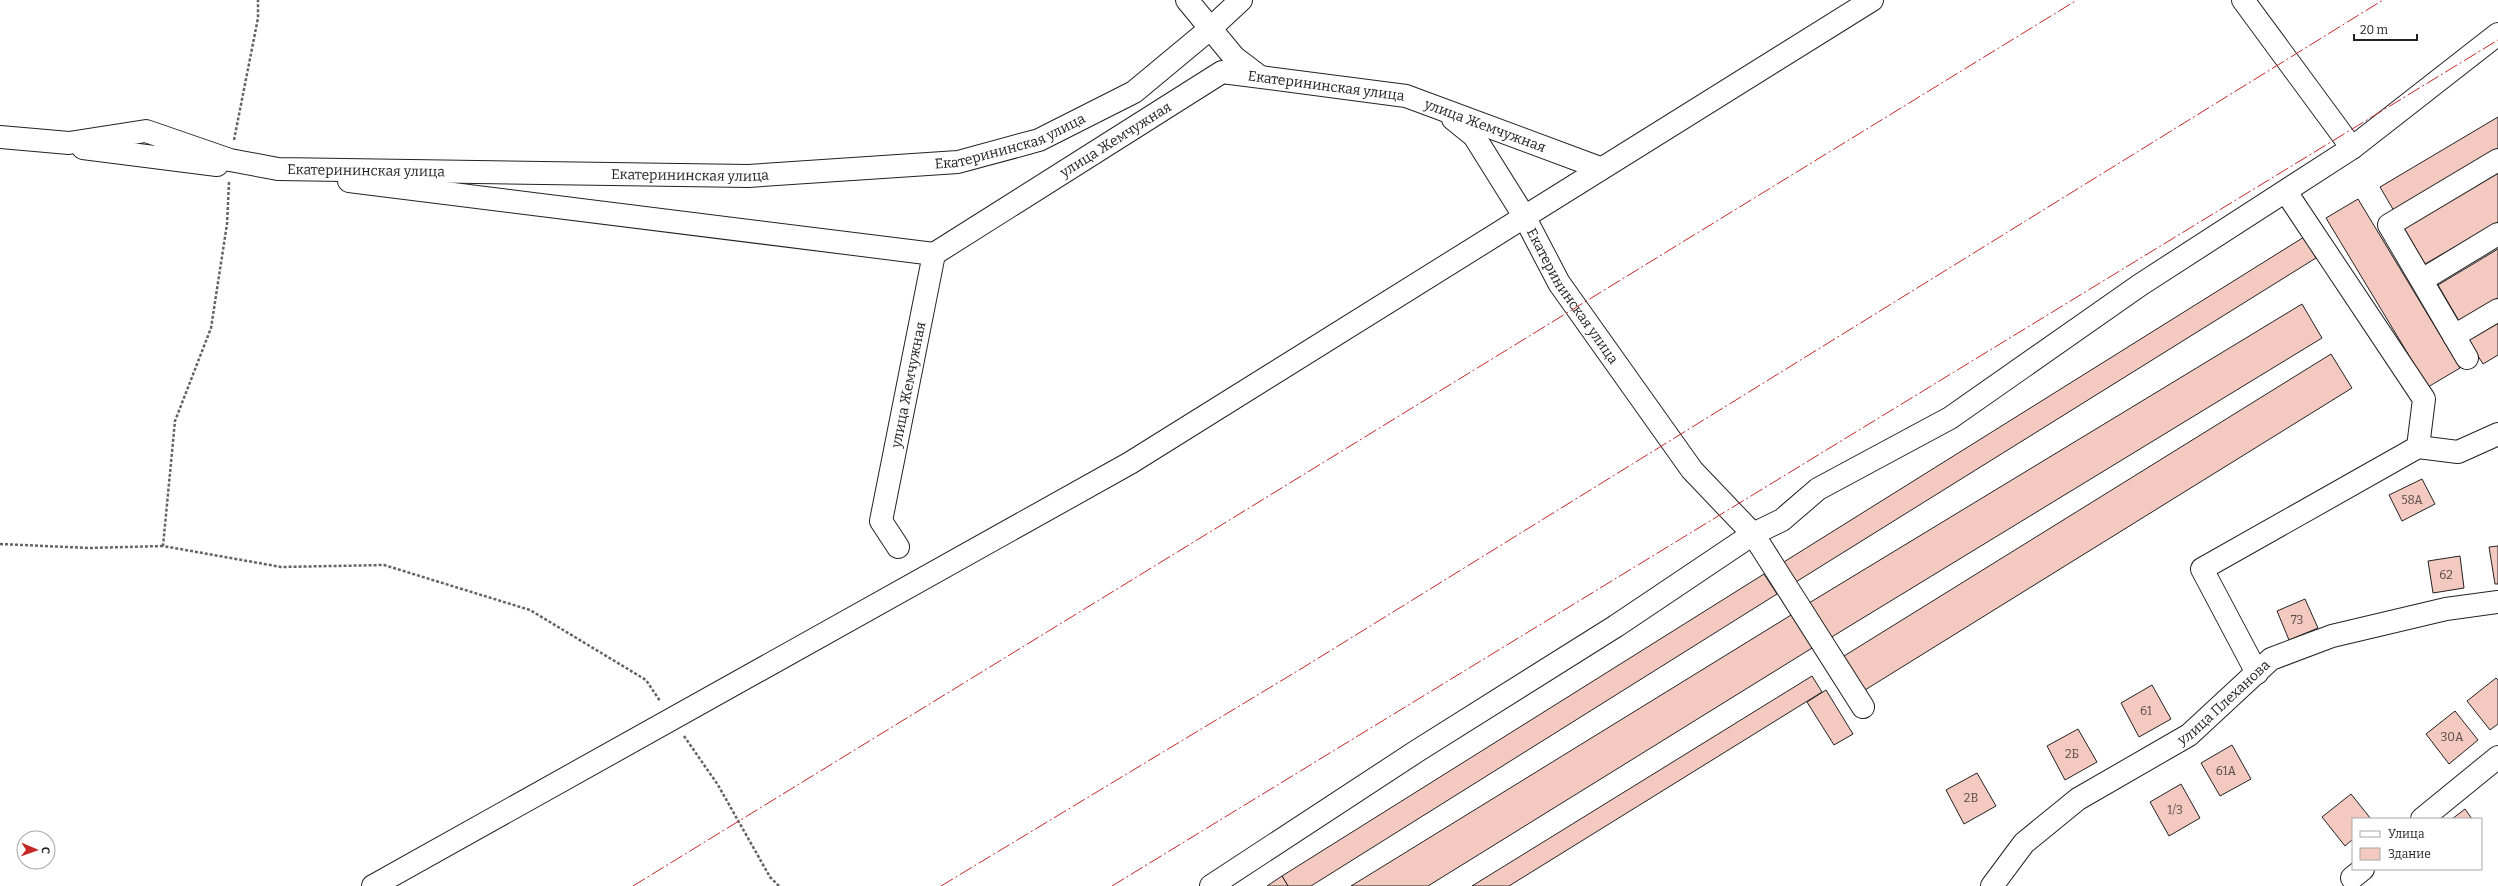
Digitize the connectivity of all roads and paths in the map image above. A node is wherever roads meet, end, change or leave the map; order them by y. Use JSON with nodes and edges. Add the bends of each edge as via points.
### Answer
{"nodes":[{"id":1,"x":258,"y":0,"type":"edge"},
{"id":2,"x":1187,"y":0,"type":"edge"},
{"id":3,"x":1241,"y":0,"type":"edge"},
{"id":4,"x":1872,"y":0,"type":"edge"},
{"id":5,"x":2243,"y":0,"type":"edge"},
{"id":6,"x":1211,"y":28,"type":"junction"},
{"id":7,"x":2498,"y":34,"type":"edge"},
{"id":8,"x":1406,"y":96,"type":"junction"},
{"id":9,"x":0,"y":138,"type":"edge"},
{"id":10,"x":2352,"y":148,"type":"junction"},
{"id":11,"x":230,"y":160,"type":"junction"},
{"id":12,"x":2498,"y":160,"type":"edge"},
{"id":13,"x":1600,"y":168,"type":"junction"},
{"id":14,"x":2286,"y":192,"type":"junction"},
{"id":15,"x":1524,"y":216,"type":"junction"},
{"id":16,"x":2498,"y":234,"type":"edge"},
{"id":17,"x":934,"y":254,"type":"junction"},
{"id":18,"x":2422,"y":280,"type":"junction"},
{"id":19,"x":2498,"y":310,"type":"edge"},
{"id":20,"x":2454,"y":336,"type":"junction"},
{"id":21,"x":2467,"y":358,"type":"dead end"},
{"id":22,"x":2498,"y":434,"type":"edge"},
{"id":23,"x":2418,"y":447,"type":"junction"},
{"id":24,"x":1753,"y":534,"type":"junction"},
{"id":25,"x":0,"y":544,"type":"edge"},
{"id":26,"x":162,"y":546,"type":"junction"},
{"id":27,"x":898,"y":547,"type":"dead end"},
{"id":28,"x":2498,"y":602,"type":"edge"},
{"id":29,"x":2258,"y":673,"type":"junction"},
{"id":30,"x":1863,"y":707,"type":"dead end"},
{"id":31,"x":672,"y":719,"type":"junction"},
{"id":32,"x":2498,"y":757,"type":"edge"},
{"id":33,"x":2423,"y":818,"type":"edge"},
{"id":34,"x":373,"y":886,"type":"edge"},
{"id":35,"x":779,"y":886,"type":"edge"},
{"id":36,"x":1210,"y":886,"type":"edge"},
{"id":37,"x":1992,"y":886,"type":"edge"}],
"edges":[{"from":1,"to":11,"type":"path","via":[[258,18]]},
{"from":2,"to":6,"type":"street","name":"Екатерининская улица"},
{"from":3,"to":6,"type":"street","name":"Екатерининская улица"},
{"from":4,"to":13,"type":"street"},
{"from":5,"to":10,"type":"street"},
{"from":6,"to":8,"type":"street","name":"Екатерининская улица","via":[[1234,58],[1264,80]]},
{"from":6,"to":11,"type":"street","name":"Екатерининская улица","via":[[1134,92],[1039,140],[958,162],[748,176],[278,169]]},
{"from":7,"to":10,"type":"street"},
{"from":8,"to":13,"type":"street","name":"улица Жемчужная"},
{"from":8,"to":15,"type":"street","name":"Екатерининская улица","via":[[1443,111],[1474,136]]},
{"from":8,"to":17,"type":"street","name":"улица Жемчужная","via":[[1222,72]]},
{"from":9,"to":11,"type":"street","name":"Екатерининская улица","via":[[69,143],[146,131]]},
{"from":9,"to":17,"type":"street","name":"Екатерининская улица"},
{"from":10,"to":14,"type":"street"},
{"from":11,"to":26,"type":"path","via":[[227,224],[212,328],[175,421]]},
{"from":12,"to":18,"type":"street","via":[[2389,225]]},
{"from":13,"to":15,"type":"street"},
{"from":14,"to":23,"type":"street","via":[[2424,399]]},
{"from":14,"to":24,"type":"street","via":[[2140,285],[1950,418],[1818,489],[1782,520]]},
{"from":15,"to":24,"type":"street","name":"Екатерининская улица","via":[[1559,283],[1692,470]]},
{"from":15,"to":31,"type":"street","via":[[1130,463]]},
{"from":16,"to":18,"type":"street"},
{"from":17,"to":27,"type":"street","name":"улица Жемчужная","via":[[881,522]]},
{"from":18,"to":20,"type":"street"},
{"from":19,"to":20,"type":"street"},
{"from":20,"to":21,"type":"street"},
{"from":22,"to":23,"type":"street","via":[[2458,452]]},
{"from":23,"to":29,"type":"street","via":[[2202,569]]},
{"from":24,"to":30,"type":"street","name":"Екатерининская улица"},
{"from":24,"to":36,"type":"street","via":[[1616,626],[1416,751]]},
{"from":25,"to":26,"type":"path","via":[[89,548]]},
{"from":26,"to":31,"type":"path","via":[[281,566],[384,565],[530,610],[646,680]]},
{"from":28,"to":29,"type":"street","name":"улица Плеханова","via":[[2446,609],[2332,636],[2271,659]]},
{"from":29,"to":37,"type":"street","name":"улица Плеханова","via":[[2189,735],[2078,799],[2024,843]]},
{"from":31,"to":34,"type":"street"},
{"from":31,"to":35,"type":"path","via":[[718,785],[770,876]]},
{"from":32,"to":33,"type":"street"}]}
